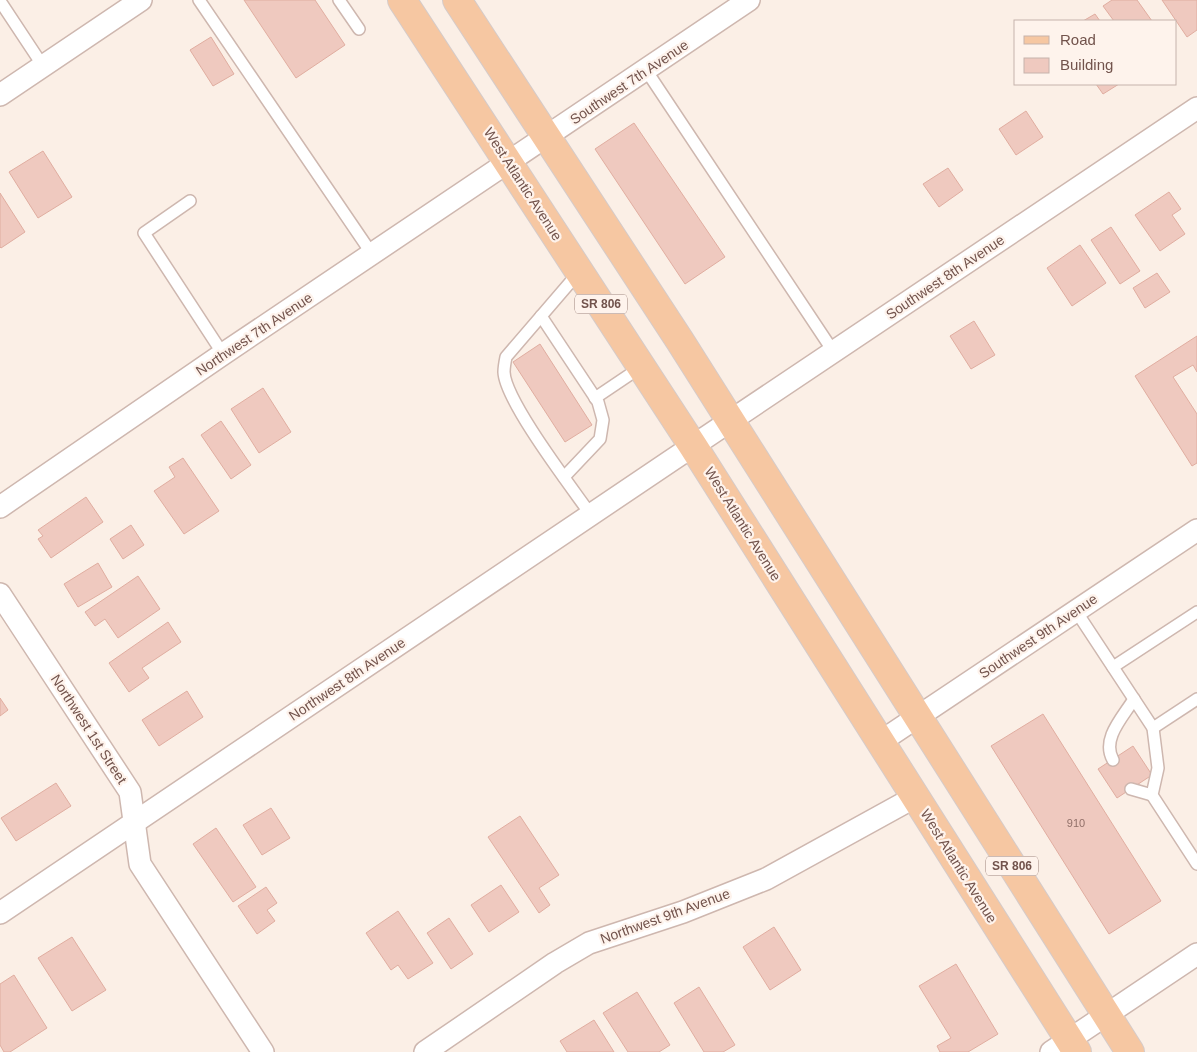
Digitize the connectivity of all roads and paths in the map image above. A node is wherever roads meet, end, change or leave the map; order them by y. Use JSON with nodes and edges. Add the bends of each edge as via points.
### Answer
{"nodes":[{"id":1,"x":141,"y":0,"type":"edge"},
{"id":2,"x":199,"y":0,"type":"edge"},
{"id":3,"x":339,"y":0,"type":"edge"},
{"id":4,"x":402,"y":0,"type":"edge"},
{"id":5,"x":457,"y":0,"type":"edge"},
{"id":6,"x":750,"y":0,"type":"edge"},
{"id":7,"x":0,"y":1,"type":"edge"},
{"id":8,"x":359,"y":29,"type":"dead end"},
{"id":9,"x":43,"y":66,"type":"junction"},
{"id":10,"x":646,"y":70,"type":"junction"},
{"id":11,"x":0,"y":96,"type":"edge"},
{"id":12,"x":1197,"y":108,"type":"edge"},
{"id":13,"x":547,"y":137,"type":"junction"},
{"id":14,"x":508,"y":162,"type":"junction"},
{"id":15,"x":190,"y":201,"type":"dead end"},
{"id":16,"x":372,"y":254,"type":"junction"},
{"id":17,"x":580,"y":271,"type":"junction"},
{"id":18,"x":541,"y":316,"type":"junction"},
{"id":19,"x":833,"y":351,"type":"junction"},
{"id":20,"x":223,"y":354,"type":"junction"},
{"id":21,"x":642,"y":366,"type":"junction"},
{"id":22,"x":595,"y":398,"type":"junction"},
{"id":23,"x":730,"y":422,"type":"junction"},
{"id":24,"x":693,"y":446,"type":"junction"},
{"id":25,"x":564,"y":477,"type":"junction"},
{"id":26,"x":0,"y":507,"type":"edge"},
{"id":27,"x":591,"y":515,"type":"junction"},
{"id":28,"x":1197,"y":530,"type":"edge"},
{"id":29,"x":0,"y":594,"type":"edge"},
{"id":30,"x":1076,"y":611,"type":"junction"},
{"id":31,"x":1197,"y":612,"type":"edge"},
{"id":32,"x":1113,"y":667,"type":"junction"},
{"id":33,"x":1134,"y":699,"type":"junction"},
{"id":34,"x":1197,"y":699,"type":"edge"},
{"id":35,"x":919,"y":716,"type":"junction"},
{"id":36,"x":1153,"y":728,"type":"junction"},
{"id":37,"x":880,"y":742,"type":"junction"},
{"id":38,"x":1112,"y":760,"type":"dead end"},
{"id":39,"x":1131,"y":789,"type":"dead end"},
{"id":40,"x":1152,"y":795,"type":"junction"},
{"id":41,"x":915,"y":798,"type":"junction"},
{"id":42,"x":135,"y":822,"type":"junction"},
{"id":43,"x":1197,"y":864,"type":"edge"},
{"id":44,"x":0,"y":913,"type":"edge"},
{"id":45,"x":1197,"y":954,"type":"edge"},
{"id":46,"x":1106,"y":1015,"type":"junction"},
{"id":47,"x":1066,"y":1048,"type":"edge"},
{"id":48,"x":263,"y":1052,"type":"edge"},
{"id":49,"x":425,"y":1052,"type":"edge"},
{"id":50,"x":1130,"y":1052,"type":"edge"}],
"edges":[{"from":1,"to":9,"type":"street"},
{"from":2,"to":16,"type":"lane"},
{"from":3,"to":8,"type":"lane"},
{"from":4,"to":14,"type":"main road","name":"West Atlantic Avenue","number":"SR 806"},
{"from":5,"to":13,"type":"main road","number":"SR 806"},
{"from":6,"to":10,"type":"street","name":"Southwest 7th Avenue"},
{"from":7,"to":9,"type":"lane"},
{"from":9,"to":11,"type":"street"},
{"from":10,"to":13,"type":"street","name":"Southwest 7th Avenue"},
{"from":10,"to":19,"type":"lane"},
{"from":12,"to":19,"type":"street","name":"Southwest 8th Avenue"},
{"from":13,"to":14,"type":"street","name":"Southwest 7th Avenue"},
{"from":13,"to":23,"type":"main road","number":"SR 806"},
{"from":14,"to":16,"type":"street","name":"Northwest 7th Avenue"},
{"from":14,"to":17,"type":"main road","name":"West Atlantic Avenue","number":"SR 806"},
{"from":15,"to":20,"type":"lane","via":[[144,233]]},
{"from":16,"to":20,"type":"street","name":"Northwest 7th Avenue"},
{"from":17,"to":18,"type":"lane"},
{"from":17,"to":21,"type":"main road","name":"West Atlantic Avenue","number":"SR 806"},
{"from":18,"to":22,"type":"lane"},
{"from":18,"to":25,"type":"lane","via":[[506,357],[504,373],[511,396]]},
{"from":19,"to":23,"type":"street","name":"Southwest 8th Avenue"},
{"from":20,"to":26,"type":"street","name":"Northwest 7th Avenue"},
{"from":21,"to":22,"type":"lane"},
{"from":21,"to":24,"type":"main road","name":"West Atlantic Avenue","number":"SR 806"},
{"from":22,"to":25,"type":"lane","via":[[603,420],[600,439]]},
{"from":23,"to":24,"type":"street","name":"Southwest 8th Avenue"},
{"from":23,"to":35,"type":"main road","number":"SR 806"},
{"from":24,"to":27,"type":"street","name":"Northwest 8th Avenue"},
{"from":24,"to":37,"type":"main road","name":"West Atlantic Avenue","number":"SR 806"},
{"from":25,"to":27,"type":"lane"},
{"from":27,"to":42,"type":"street","name":"Northwest 8th Avenue"},
{"from":28,"to":30,"type":"street","name":"Southwest 9th Avenue"},
{"from":29,"to":42,"type":"street","name":"Northwest 1st Street","via":[[130,792]]},
{"from":30,"to":32,"type":"lane"},
{"from":30,"to":35,"type":"street","name":"Southwest 9th Avenue"},
{"from":31,"to":32,"type":"lane"},
{"from":32,"to":33,"type":"lane"},
{"from":33,"to":36,"type":"lane"},
{"from":33,"to":38,"type":"lane","via":[[1110,738],[1108,751]]},
{"from":34,"to":36,"type":"lane"},
{"from":35,"to":37,"type":"street","name":"Southwest 9th Avenue"},
{"from":35,"to":46,"type":"main road","number":"SR 806"},
{"from":36,"to":40,"type":"lane","via":[[1158,768]]},
{"from":37,"to":41,"type":"main road","name":"West Atlantic Avenue","number":"SR 806"},
{"from":39,"to":40,"type":"lane"},
{"from":40,"to":43,"type":"lane"},
{"from":41,"to":47,"type":"main road","name":"West Atlantic Avenue","number":"SR 806"},
{"from":41,"to":49,"type":"street","name":"Northwest 9th Avenue","via":[[766,879],[683,912],[589,943]]},
{"from":42,"to":44,"type":"street","name":"Northwest 8th Avenue"},
{"from":42,"to":48,"type":"street","name":"Northwest 1st Street","via":[[140,864]]},
{"from":45,"to":46,"type":"street"},
{"from":46,"to":47,"type":"street"},
{"from":46,"to":50,"type":"main road","number":"SR 806"}]}
